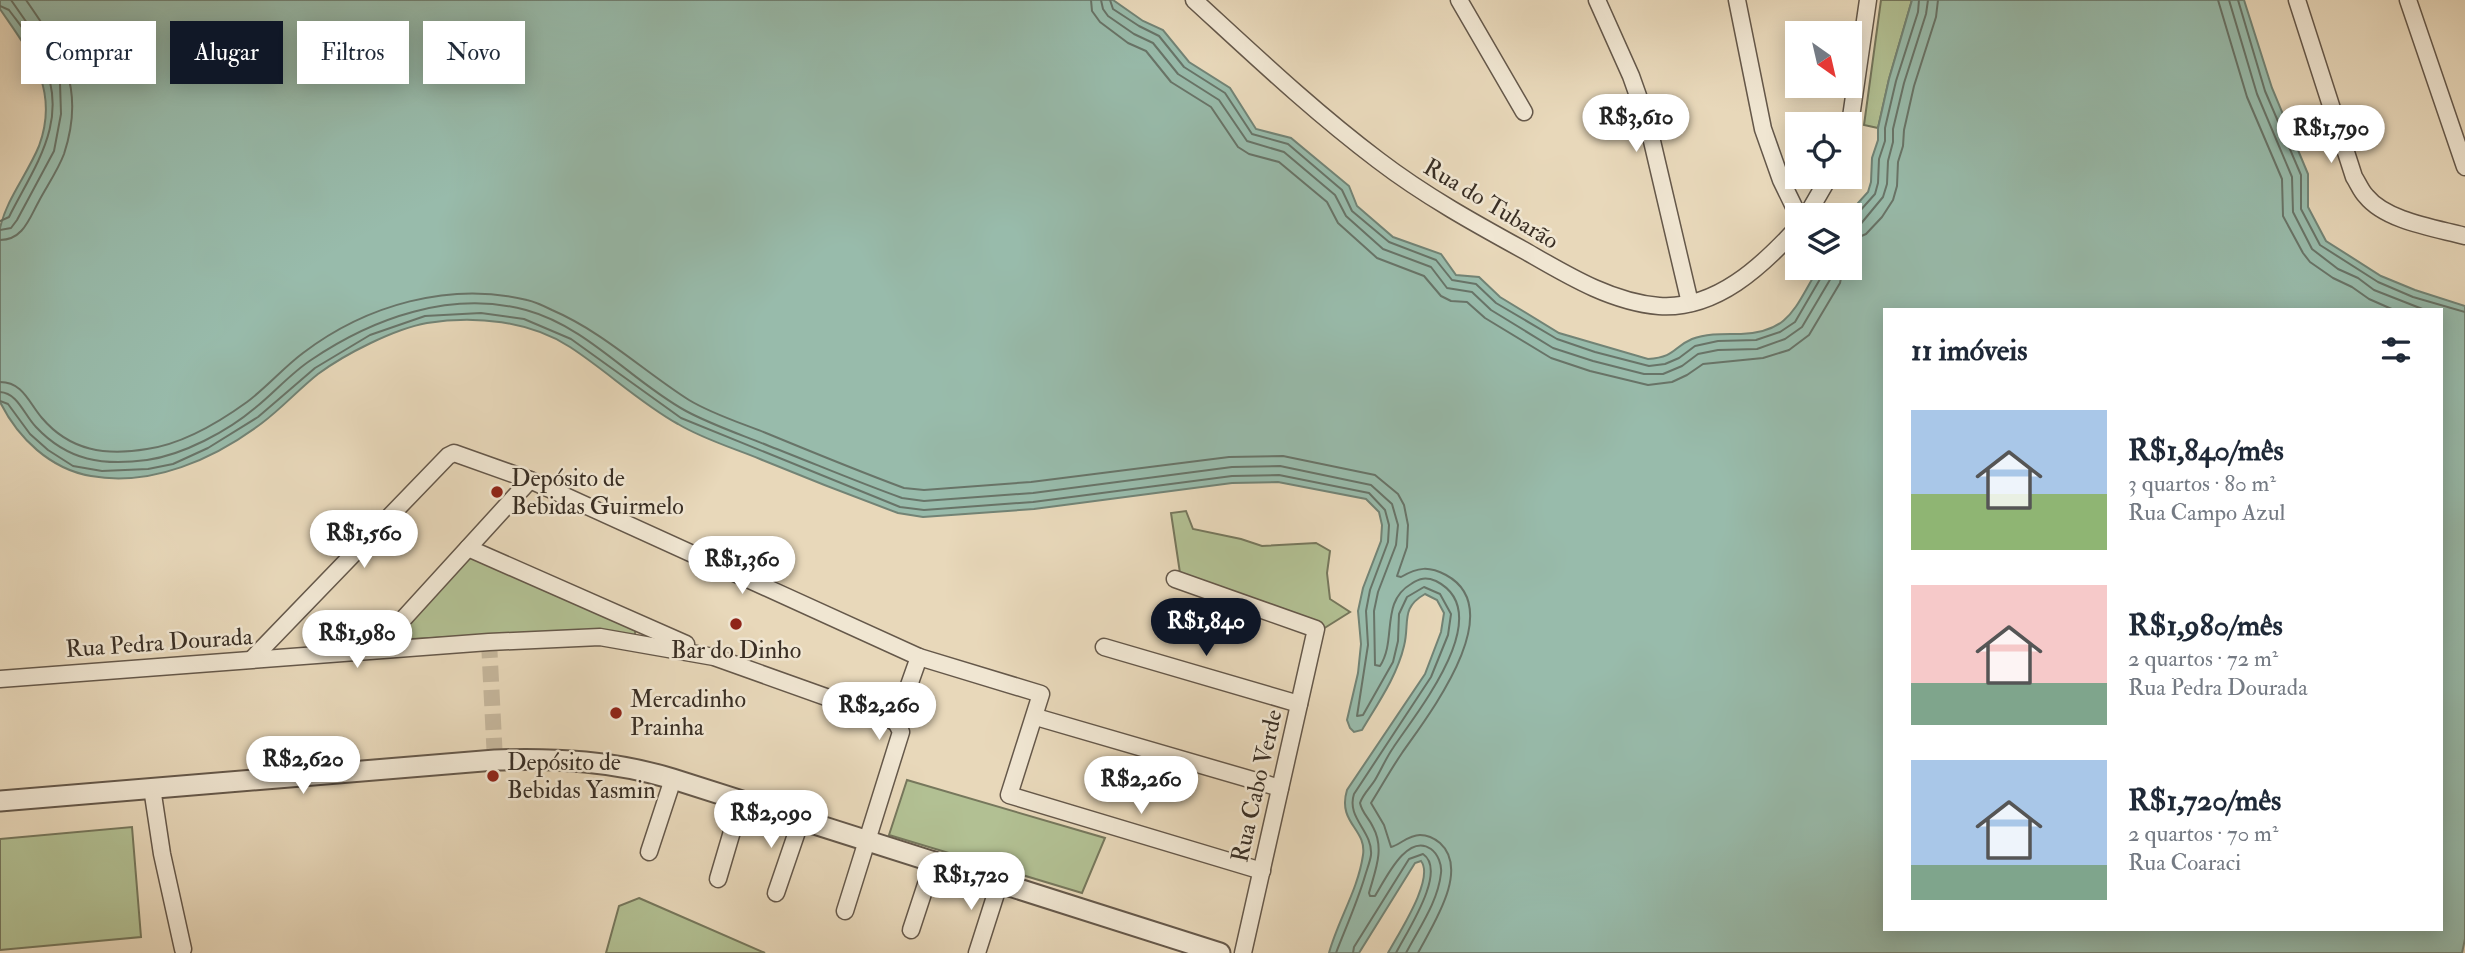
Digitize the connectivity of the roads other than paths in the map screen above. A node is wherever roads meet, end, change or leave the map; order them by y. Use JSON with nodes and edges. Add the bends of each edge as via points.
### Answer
{"nodes":[{"id":1,"x":1194,"y":0,"type":"edge"},
{"id":2,"x":1459,"y":0,"type":"edge"},
{"id":3,"x":1597,"y":0,"type":"edge"},
{"id":4,"x":1737,"y":0,"type":"edge"},
{"id":5,"x":1868,"y":0,"type":"edge"},
{"id":6,"x":2297,"y":0,"type":"edge"},
{"id":7,"x":2409,"y":0,"type":"edge"},
{"id":8,"x":1524,"y":112,"type":"dead end"},
{"id":9,"x":1852,"y":112,"type":"edge"},
{"id":10,"x":2465,"y":167,"type":"edge"},
{"id":11,"x":1792,"y":203,"type":"edge"},
{"id":12,"x":2465,"y":236,"type":"edge"},
{"id":13,"x":1785,"y":241,"type":"edge"},
{"id":14,"x":1690,"y":303,"type":"junction"},
{"id":15,"x":530,"y":480,"type":"junction"},
{"id":16,"x":468,"y":548,"type":"junction"},
{"id":17,"x":1175,"y":579,"type":"dead end"},
{"id":18,"x":1104,"y":647,"type":"dead end"},
{"id":19,"x":375,"y":650,"type":"junction"},
{"id":20,"x":714,"y":657,"type":"junction"},
{"id":21,"x":919,"y":657,"type":"junction"},
{"id":22,"x":254,"y":659,"type":"junction"},
{"id":23,"x":0,"y":679,"type":"edge"},
{"id":24,"x":1299,"y":704,"type":"junction"},
{"id":25,"x":1036,"y":717,"type":"junction"},
{"id":26,"x":896,"y":722,"type":"junction"},
{"id":27,"x":673,"y":779,"type":"junction"},
{"id":28,"x":152,"y":788,"type":"junction"},
{"id":29,"x":1280,"y":788,"type":"junction"},
{"id":30,"x":0,"y":800,"type":"edge"},
{"id":31,"x":741,"y":801,"type":"junction"},
{"id":32,"x":801,"y":820,"type":"junction"},
{"id":33,"x":868,"y":840,"type":"junction"},
{"id":34,"x":649,"y":852,"type":"dead end"},
{"id":35,"x":934,"y":860,"type":"junction"},
{"id":36,"x":1262,"y":871,"type":"junction"},
{"id":37,"x":718,"y":879,"type":"dead end"},
{"id":38,"x":1000,"y":881,"type":"junction"},
{"id":39,"x":776,"y":893,"type":"dead end"},
{"id":40,"x":845,"y":911,"type":"dead end"},
{"id":41,"x":911,"y":930,"type":"dead end"},
{"id":42,"x":183,"y":949,"type":"dead end"},
{"id":43,"x":977,"y":953,"type":"edge"},
{"id":44,"x":1220,"y":953,"type":"edge"},
{"id":45,"x":1243,"y":953,"type":"edge"}],
"edges":[{"from":1,"to":14,"type":"street","name":"Rua do Tubarão","via":[[1305,101],[1424,193],[1594,288],[1660,306]]},
{"from":2,"to":8,"type":"street"},
{"from":3,"to":14,"type":"street","via":[[1648,124]]},
{"from":4,"to":11,"type":"street","via":[[1763,129]]},
{"from":5,"to":9,"type":"street"},
{"from":6,"to":12,"type":"street","via":[[2354,177],[2366,197],[2397,216]]},
{"from":7,"to":10,"type":"street"},
{"from":13,"to":14,"type":"street","name":"Rua do Tubarão","via":[[1739,281]]},
{"from":15,"to":16,"type":"street"},
{"from":15,"to":21,"type":"street"},
{"from":15,"to":22,"type":"street","via":[[451,454]]},
{"from":16,"to":19,"type":"street"},
{"from":16,"to":20,"type":"street"},
{"from":17,"to":24,"type":"street","name":"Rua Cabo Verde","via":[[1316,629]]},
{"from":18,"to":24,"type":"street"},
{"from":19,"to":20,"type":"street","name":"Rua Pedra Dourada","via":[[600,637]]},
{"from":19,"to":22,"type":"street","name":"Rua Pedra Dourada"},
{"from":20,"to":26,"type":"street","name":"Rua Pedra Dourada"},
{"from":21,"to":25,"type":"street","via":[[1041,694]]},
{"from":21,"to":26,"type":"street"},
{"from":22,"to":23,"type":"street","name":"Rua Pedra Dourada"},
{"from":24,"to":29,"type":"street","name":"Rua Cabo Verde"},
{"from":25,"to":29,"type":"street"},
{"from":25,"to":36,"type":"street","via":[[1009,795]]},
{"from":26,"to":33,"type":"street","via":[[901,732]]},
{"from":27,"to":28,"type":"street","via":[[607,763],[495,760]]},
{"from":27,"to":31,"type":"street"},
{"from":27,"to":34,"type":"street"},
{"from":28,"to":30,"type":"street"},
{"from":28,"to":42,"type":"street"},
{"from":29,"to":36,"type":"street","name":"Rua Cabo Verde"},
{"from":31,"to":32,"type":"street"},
{"from":31,"to":37,"type":"street"},
{"from":32,"to":33,"type":"street"},
{"from":32,"to":39,"type":"street"},
{"from":33,"to":35,"type":"street"},
{"from":33,"to":40,"type":"street"},
{"from":35,"to":38,"type":"street"},
{"from":35,"to":41,"type":"street"},
{"from":36,"to":45,"type":"street","name":"Rua Cabo Verde"},
{"from":38,"to":43,"type":"street"},
{"from":38,"to":44,"type":"street"}]}
